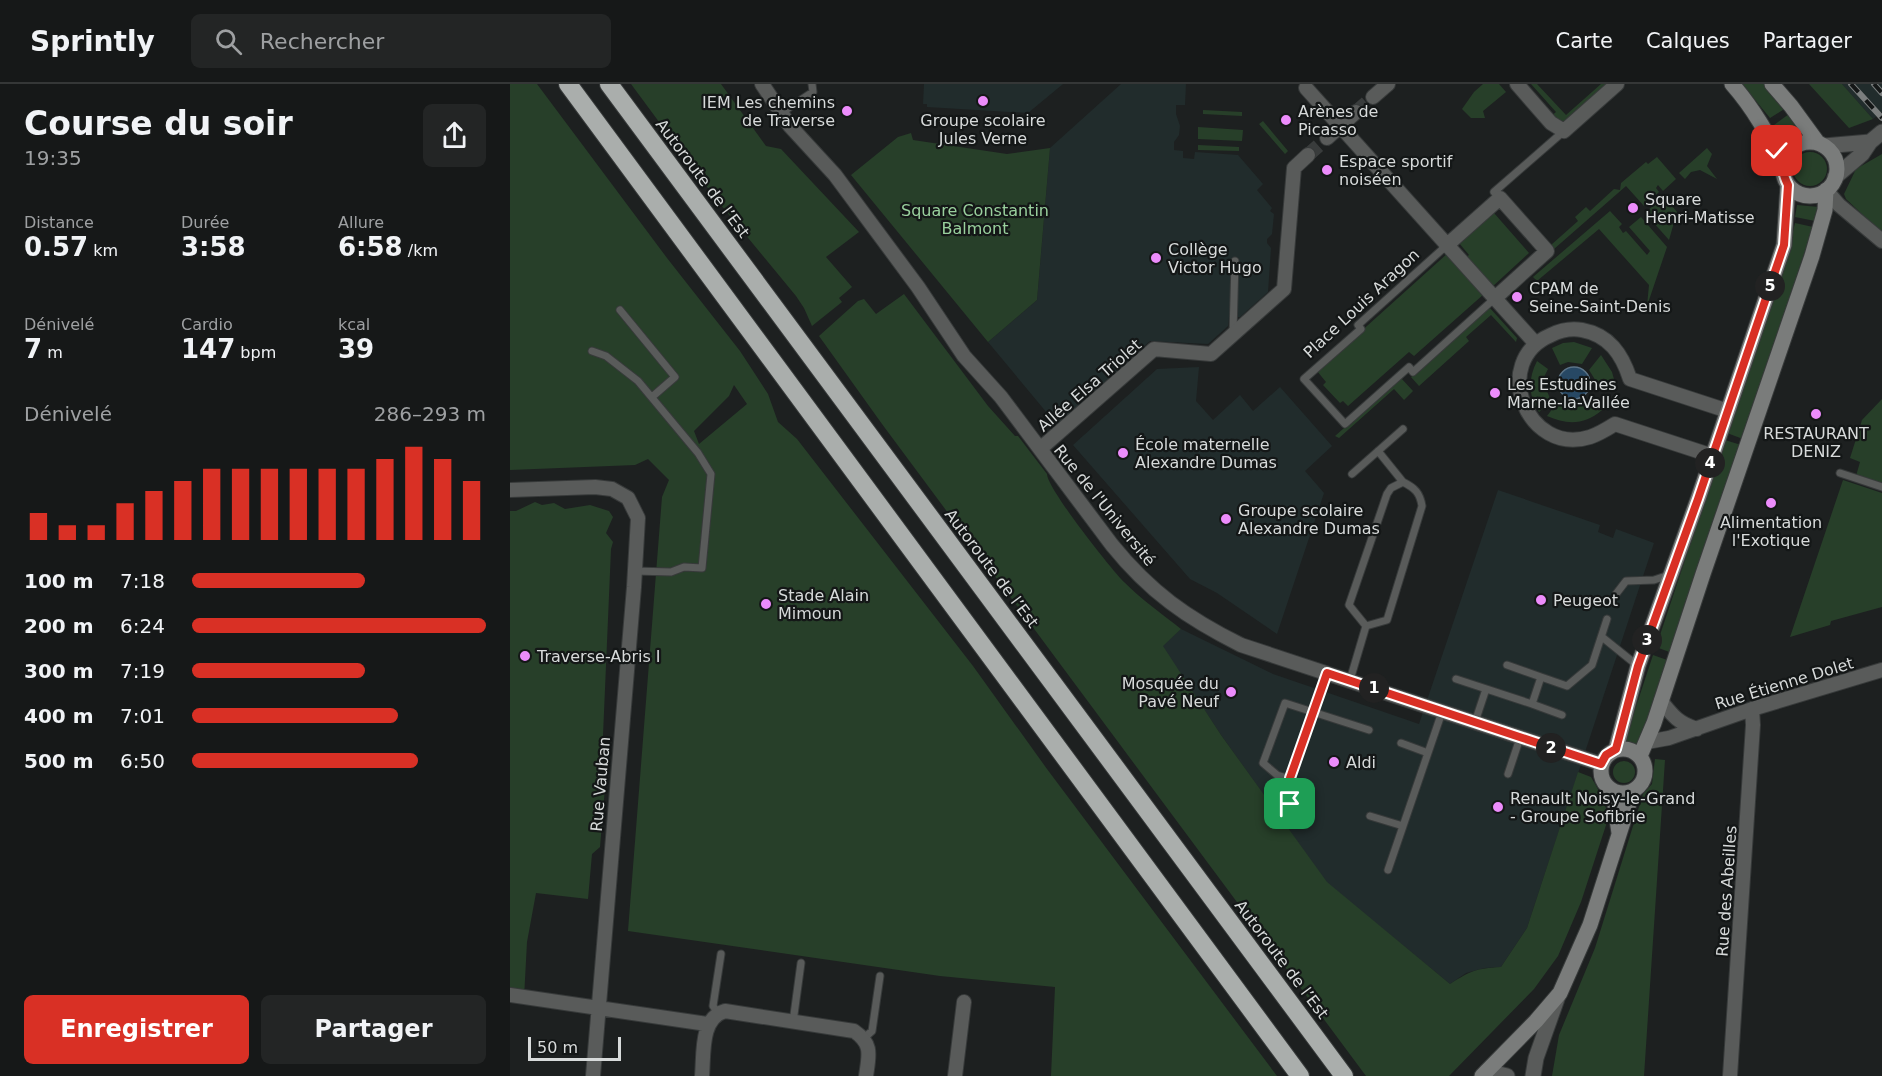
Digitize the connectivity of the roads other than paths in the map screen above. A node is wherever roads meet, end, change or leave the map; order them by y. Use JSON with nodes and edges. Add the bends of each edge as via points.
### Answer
{"nodes":[{"id":1,"x":568,"y":84,"type":"edge"},
{"id":2,"x":609,"y":84,"type":"edge"},
{"id":3,"x":762,"y":84,"type":"edge"},
{"id":4,"x":812,"y":84,"type":"edge"},
{"id":5,"x":1388,"y":84,"type":"edge"},
{"id":6,"x":1517,"y":84,"type":"edge"},
{"id":7,"x":1617,"y":84,"type":"edge"},
{"id":8,"x":1732,"y":84,"type":"edge"},
{"id":9,"x":1772,"y":84,"type":"edge"},
{"id":10,"x":1306,"y":88,"type":"dead end"},
{"id":11,"x":1373,"y":97,"type":"tunnel mouth"},
{"id":12,"x":1356,"y":112,"type":"tunnel mouth"},
{"id":13,"x":781,"y":113,"type":"junction"},
{"id":14,"x":1340,"y":127,"type":"junction"},
{"id":15,"x":1564,"y":131,"type":"junction"},
{"id":16,"x":1882,"y":132,"type":"edge"},
{"id":17,"x":1327,"y":138,"type":"tunnel mouth"},
{"id":18,"x":1870,"y":142,"type":"junction"},
{"id":19,"x":1821,"y":145,"type":"junction"},
{"id":20,"x":1308,"y":156,"type":"tunnel mouth"},
{"id":21,"x":1783,"y":164,"type":"junction"},
{"id":22,"x":1835,"y":177,"type":"junction"},
{"id":23,"x":1788,"y":185,"type":"junction"},
{"id":24,"x":1826,"y":190,"type":"junction"},
{"id":25,"x":1500,"y":198,"type":"junction"},
{"id":26,"x":1882,"y":241,"type":"edge"},
{"id":27,"x":1446,"y":246,"type":"junction"},
{"id":28,"x":1235,"y":261,"type":"dead end"},
{"id":29,"x":1494,"y":299,"type":"junction"},
{"id":30,"x":620,"y":309,"type":"dead end"},
{"id":31,"x":1233,"y":335,"type":"junction"},
{"id":32,"x":1536,"y":344,"type":"junction"},
{"id":33,"x":592,"y":351,"type":"dead end"},
{"id":34,"x":652,"y":397,"type":"junction"},
{"id":35,"x":1728,"y":411,"type":"junction"},
{"id":36,"x":1403,"y":429,"type":"dead end"},
{"id":37,"x":1040,"y":449,"type":"junction"},
{"id":38,"x":1378,"y":451,"type":"junction"},
{"id":39,"x":1713,"y":456,"type":"junction"},
{"id":40,"x":1840,"y":473,"type":"dead end"},
{"id":41,"x":1352,"y":474,"type":"dead end"},
{"id":42,"x":1403,"y":483,"type":"junction"},
{"id":43,"x":1882,"y":487,"type":"edge"},
{"id":44,"x":510,"y":490,"type":"edge"},
{"id":45,"x":635,"y":571,"type":"junction"},
{"id":46,"x":1671,"y":575,"type":"junction"},
{"id":47,"x":1616,"y":594,"type":"dead end"},
{"id":48,"x":1607,"y":620,"type":"dead end"},
{"id":49,"x":1366,"y":626,"type":"junction"},
{"id":50,"x":1602,"y":637,"type":"junction"},
{"id":51,"x":1507,"y":665,"type":"dead end"},
{"id":52,"x":1638,"y":666,"type":"junction"},
{"id":53,"x":1882,"y":670,"type":"edge"},
{"id":54,"x":1327,"y":673,"type":"junction"},
{"id":55,"x":1541,"y":677,"type":"junction"},
{"id":56,"x":1456,"y":679,"type":"dead end"},
{"id":57,"x":1350,"y":680,"type":"junction"},
{"id":58,"x":1486,"y":689,"type":"junction"},
{"id":59,"x":1661,"y":701,"type":"junction"},
{"id":60,"x":1532,"y":704,"type":"junction"},
{"id":61,"x":1752,"y":709,"type":"junction"},
{"id":62,"x":1314,"y":711,"type":"junction"},
{"id":63,"x":1442,"y":712,"type":"junction"},
{"id":64,"x":1563,"y":715,"type":"dead end"},
{"id":65,"x":1475,"y":722,"type":"junction"},
{"id":66,"x":1697,"y":729,"type":"junction"},
{"id":67,"x":1369,"y":730,"type":"dead end"},
{"id":68,"x":1520,"y":738,"type":"junction"},
{"id":69,"x":1401,"y":743,"type":"dead end"},
{"id":70,"x":1616,"y":749,"type":"junction"},
{"id":71,"x":1644,"y":749,"type":"junction"},
{"id":72,"x":1428,"y":753,"type":"junction"},
{"id":73,"x":1601,"y":764,"type":"junction"},
{"id":74,"x":1508,"y":774,"type":"dead end"},
{"id":75,"x":1290,"y":778,"type":"junction"},
{"id":76,"x":1613,"y":791,"type":"junction"},
{"id":77,"x":1633,"y":791,"type":"junction"},
{"id":78,"x":1290,"y":804,"type":"dead end"},
{"id":79,"x":1370,"y":816,"type":"dead end"},
{"id":80,"x":1403,"y":826,"type":"junction"},
{"id":81,"x":1619,"y":834,"type":"junction"},
{"id":82,"x":1388,"y":870,"type":"dead end"},
{"id":83,"x":721,"y":954,"type":"dead end"},
{"id":84,"x":801,"y":963,"type":"dead end"},
{"id":85,"x":880,"y":976,"type":"dead end"},
{"id":86,"x":1560,"y":993,"type":"junction"},
{"id":87,"x":510,"y":996,"type":"edge"},
{"id":88,"x":964,"y":1002,"type":"dead end"},
{"id":89,"x":598,"y":1009,"type":"junction"},
{"id":90,"x":718,"y":1013,"type":"junction"},
{"id":91,"x":793,"y":1022,"type":"junction"},
{"id":92,"x":707,"y":1024,"type":"junction"},
{"id":93,"x":864,"y":1038,"type":"junction"},
{"id":94,"x":1484,"y":1073,"type":"edge"},
{"id":95,"x":593,"y":1076,"type":"edge"},
{"id":96,"x":702,"y":1076,"type":"edge"},
{"id":97,"x":866,"y":1076,"type":"edge"},
{"id":98,"x":955,"y":1076,"type":"edge"},
{"id":99,"x":1300,"y":1076,"type":"edge"},
{"id":100,"x":1344,"y":1076,"type":"edge"},
{"id":101,"x":1508,"y":1076,"type":"edge"},
{"id":102,"x":1533,"y":1076,"type":"edge"},
{"id":103,"x":1730,"y":1076,"type":"edge"}],
"edges":[{"from":1,"to":99,"type":"highway"},
{"from":2,"to":100,"type":"highway","name":"Autoroute de l’Est"},
{"from":3,"to":13,"type":"street","name":"Rue de l'Université"},
{"from":4,"to":13,"type":"lane","via":[[813,92]]},
{"from":5,"to":11,"type":"street"},
{"from":6,"to":15,"type":"street","via":[[1551,123]]},
{"from":7,"to":15,"type":"street"},
{"from":8,"to":21,"type":"main road","via":[[1764,127]]},
{"from":9,"to":19,"type":"main road"},
{"from":10,"to":14,"type":"street"},
{"from":12,"to":14,"type":"street"},
{"from":13,"to":37,"type":"street","name":"Rue de l'Université","via":[[835,176],[964,356],[1002,397]]},
{"from":14,"to":17,"type":"street"},
{"from":14,"to":27,"type":"street"},
{"from":15,"to":25,"type":"lane","via":[[1494,192]]},
{"from":16,"to":18,"type":"street"},
{"from":18,"to":19,"type":"street"},
{"from":18,"to":22,"type":"street"},
{"from":19,"to":21,"type":"main road","via":[[1796,146]]},
{"from":19,"to":22,"type":"main road","via":[[1833,156]]},
{"from":20,"to":31,"type":"street","name":"Allée Elsa Triolet","via":[[1294,168],[1284,289]]},
{"from":21,"to":23,"type":"main road"},
{"from":22,"to":24,"type":"main road"},
{"from":23,"to":24,"type":"main road","via":[[1806,196]]},
{"from":23,"to":35,"type":"main road","via":[[1784,245]]},
{"from":24,"to":26,"type":"street"},
{"from":24,"to":59,"type":"main road","via":[[1818,237]]},
{"from":25,"to":27,"type":"street","name":"Place Louis Aragon"},
{"from":25,"to":29,"type":"street","name":"Place Louis Aragon","via":[[1547,251]]},
{"from":27,"to":29,"type":"street"},
{"from":27,"to":29,"type":"lane","name":"Place Louis Aragon","via":[[1304,379],[1345,424],[1409,367],[1413,372]]},
{"from":28,"to":31,"type":"lane"},
{"from":29,"to":32,"type":"street"},
{"from":30,"to":34,"type":"lane","via":[[675,377]]},
{"from":31,"to":37,"type":"street","name":"Allée Elsa Triolet","via":[[1210,354],[1154,349]]},
{"from":32,"to":35,"type":"street","via":[[1561,330],[1592,332],[1619,353],[1630,379]]},
{"from":32,"to":39,"type":"street","via":[[1522,366],[1518,385],[1528,414],[1538,426],[1554,436],[1569,439],[1588,437],[1615,424]]},
{"from":33,"to":34,"type":"lane","via":[[618,364]]},
{"from":34,"to":45,"type":"lane","via":[[711,474],[702,568]]},
{"from":35,"to":39,"type":"main road"},
{"from":36,"to":38,"type":"lane"},
{"from":37,"to":54,"type":"street","name":"Rue de l'Université","via":[[1126,563],[1168,603],[1241,645]]},
{"from":38,"to":41,"type":"lane"},
{"from":38,"to":42,"type":"lane"},
{"from":39,"to":46,"type":"main road"},
{"from":40,"to":43,"type":"lane"},
{"from":42,"to":49,"type":"lane","via":[[1391,488],[1388,494],[1349,605]]},
{"from":42,"to":49,"type":"lane","via":[[1420,495],[1422,506],[1387,620]]},
{"from":44,"to":45,"type":"street","name":"Rue Vauban","via":[[595,487],[612,489],[628,498],[638,518]]},
{"from":45,"to":89,"type":"street","name":"Rue Vauban"},
{"from":46,"to":47,"type":"lane","via":[[1626,581]]},
{"from":46,"to":52,"type":"main road"},
{"from":48,"to":50,"type":"lane"},
{"from":49,"to":57,"type":"lane"},
{"from":50,"to":52,"type":"lane"},
{"from":50,"to":55,"type":"lane","via":[[1592,664],[1567,686]]},
{"from":51,"to":55,"type":"lane"},
{"from":52,"to":70,"type":"main road"},
{"from":53,"to":61,"type":"street","name":"Rue Étienne Dolet"},
{"from":54,"to":57,"type":"street","name":"Rue de l'Université"},
{"from":54,"to":62,"type":"lane"},
{"from":55,"to":60,"type":"lane"},
{"from":56,"to":58,"type":"lane"},
{"from":57,"to":63,"type":"street","name":"Rue de l'Université"},
{"from":58,"to":60,"type":"lane"},
{"from":58,"to":65,"type":"lane"},
{"from":59,"to":66,"type":"street","via":[[1682,724]]},
{"from":59,"to":71,"type":"main road"},
{"from":60,"to":64,"type":"lane"},
{"from":61,"to":66,"type":"street","name":"Rue Étienne Dolet"},
{"from":61,"to":103,"type":"street","name":"Rue des Abeilles"},
{"from":62,"to":67,"type":"lane"},
{"from":62,"to":75,"type":"lane"},
{"from":62,"to":75,"type":"lane","via":[[1285,703],[1263,763],[1277,775]]},
{"from":63,"to":65,"type":"street","name":"Rue de l'Université"},
{"from":63,"to":72,"type":"lane"},
{"from":65,"to":68,"type":"street","name":"Rue de l'Université"},
{"from":66,"to":71,"type":"street","name":"Rue Étienne Dolet"},
{"from":68,"to":73,"type":"street","name":"Rue de l'Université"},
{"from":68,"to":74,"type":"lane"},
{"from":69,"to":72,"type":"lane"},
{"from":70,"to":71,"type":"main road"},
{"from":70,"to":73,"type":"main road"},
{"from":71,"to":77,"type":"main road","via":[[1646,772]]},
{"from":72,"to":80,"type":"lane"},
{"from":73,"to":76,"type":"main road","via":[[1601,776]]},
{"from":75,"to":78,"type":"lane"},
{"from":76,"to":77,"type":"main road"},
{"from":76,"to":81,"type":"main road"},
{"from":77,"to":81,"type":"main road"},
{"from":79,"to":80,"type":"lane"},
{"from":80,"to":82,"type":"lane"},
{"from":81,"to":86,"type":"main road","via":[[1590,926]]},
{"from":83,"to":90,"type":"lane","via":[[713,1006]]},
{"from":84,"to":91,"type":"lane"},
{"from":85,"to":93,"type":"lane","via":[[872,1031]]},
{"from":86,"to":94,"type":"main road"},
{"from":86,"to":102,"type":"street"},
{"from":87,"to":89,"type":"street"},
{"from":88,"to":98,"type":"street"},
{"from":89,"to":92,"type":"street"},
{"from":89,"to":95,"type":"street","name":"Rue Vauban"},
{"from":90,"to":91,"type":"street"},
{"from":90,"to":92,"type":"street"},
{"from":91,"to":93,"type":"street","via":[[854,1032]]},
{"from":92,"to":96,"type":"street"},
{"from":93,"to":97,"type":"street","via":[[868,1047]]},
{"from":94,"to":101,"type":"street"}]}
